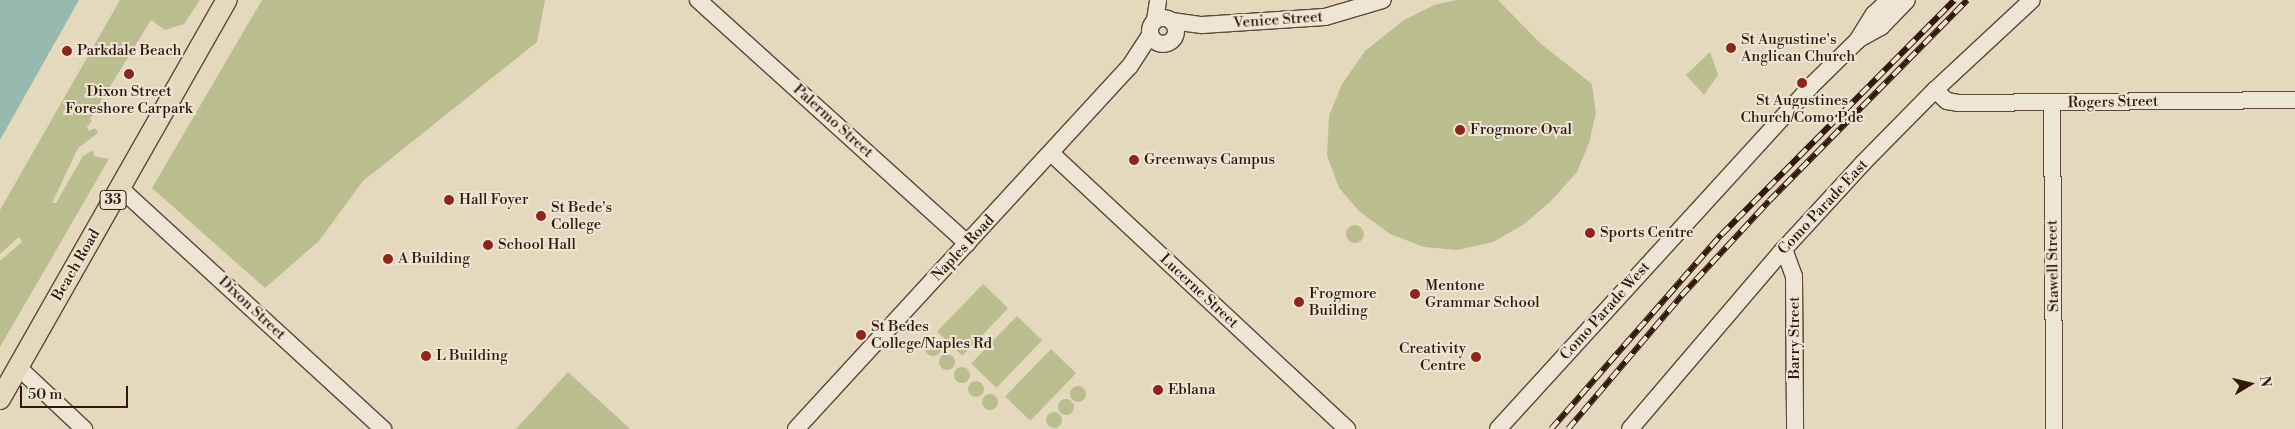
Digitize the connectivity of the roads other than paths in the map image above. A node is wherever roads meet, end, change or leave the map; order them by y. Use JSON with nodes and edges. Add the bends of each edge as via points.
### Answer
{"nodes":[{"id":1,"x":227,"y":0,"type":"edge"},
{"id":2,"x":698,"y":0,"type":"edge"},
{"id":3,"x":1158,"y":0,"type":"edge"},
{"id":4,"x":1164,"y":0,"type":"edge"},
{"id":5,"x":1383,"y":0,"type":"edge"},
{"id":6,"x":1907,"y":0,"type":"edge"},
{"id":7,"x":2032,"y":0,"type":"edge"},
{"id":8,"x":1883,"y":2,"type":"edge"},
{"id":9,"x":1164,"y":29,"type":"junction"},
{"id":10,"x":1857,"y":41,"type":"junction"},
{"id":11,"x":1935,"y":90,"type":"junction"},
{"id":12,"x":2295,"y":100,"type":"edge"},
{"id":13,"x":2052,"y":103,"type":"junction"},
{"id":14,"x":1051,"y":153,"type":"junction"},
{"id":15,"x":120,"y":188,"type":"junction"},
{"id":16,"x":968,"y":243,"type":"junction"},
{"id":17,"x":1784,"y":249,"type":"junction"},
{"id":18,"x":18,"y":367,"type":"junction"},
{"id":19,"x":0,"y":399,"type":"edge"},
{"id":20,"x":84,"y":429,"type":"edge"},
{"id":21,"x":383,"y":429,"type":"edge"},
{"id":22,"x":796,"y":429,"type":"edge"},
{"id":23,"x":1347,"y":429,"type":"edge"},
{"id":24,"x":1498,"y":429,"type":"edge"},
{"id":25,"x":1630,"y":429,"type":"edge"},
{"id":26,"x":1795,"y":429,"type":"edge"},
{"id":27,"x":2054,"y":429,"type":"edge"}],
"edges":[{"from":1,"to":15,"type":"main road","name":"Beach Road","number":"33"},
{"from":2,"to":16,"type":"street","name":"Palermo Street"},
{"from":3,"to":9,"type":"street","name":"Naples Road"},
{"from":4,"to":9,"type":"street"},
{"from":5,"to":9,"type":"street","name":"Venice Street","via":[[1325,17]]},
{"from":6,"to":10,"type":"street","name":"Como Parade West","via":[[1880,27]]},
{"from":7,"to":11,"type":"street","name":"Como Parade East"},
{"from":8,"to":10,"type":"street","name":"Como Parade West"},
{"from":9,"to":14,"type":"street","name":"Naples Road"},
{"from":10,"to":24,"type":"street","name":"Como Parade West","via":[[1810,87]]},
{"from":11,"to":13,"type":"street","name":"Rogers Street","via":[[1947,101],[1958,103]]},
{"from":11,"to":17,"type":"street","name":"Como Parade East"},
{"from":12,"to":13,"type":"street","name":"Rogers Street"},
{"from":13,"to":27,"type":"street","name":"Stawell Street"},
{"from":14,"to":16,"type":"street","name":"Naples Road"},
{"from":14,"to":23,"type":"street","name":"Lucerne Street"},
{"from":15,"to":18,"type":"main road","name":"Beach Road","number":"33"},
{"from":15,"to":21,"type":"street","name":"Dixon Street"},
{"from":16,"to":22,"type":"street","name":"Naples Road"},
{"from":17,"to":25,"type":"street","name":"Como Parade East"},
{"from":17,"to":26,"type":"street","name":"Barry Street","via":[[1794,276]]},
{"from":18,"to":19,"type":"main road","name":"Beach Road","number":"33"},
{"from":18,"to":20,"type":"street"}]}
